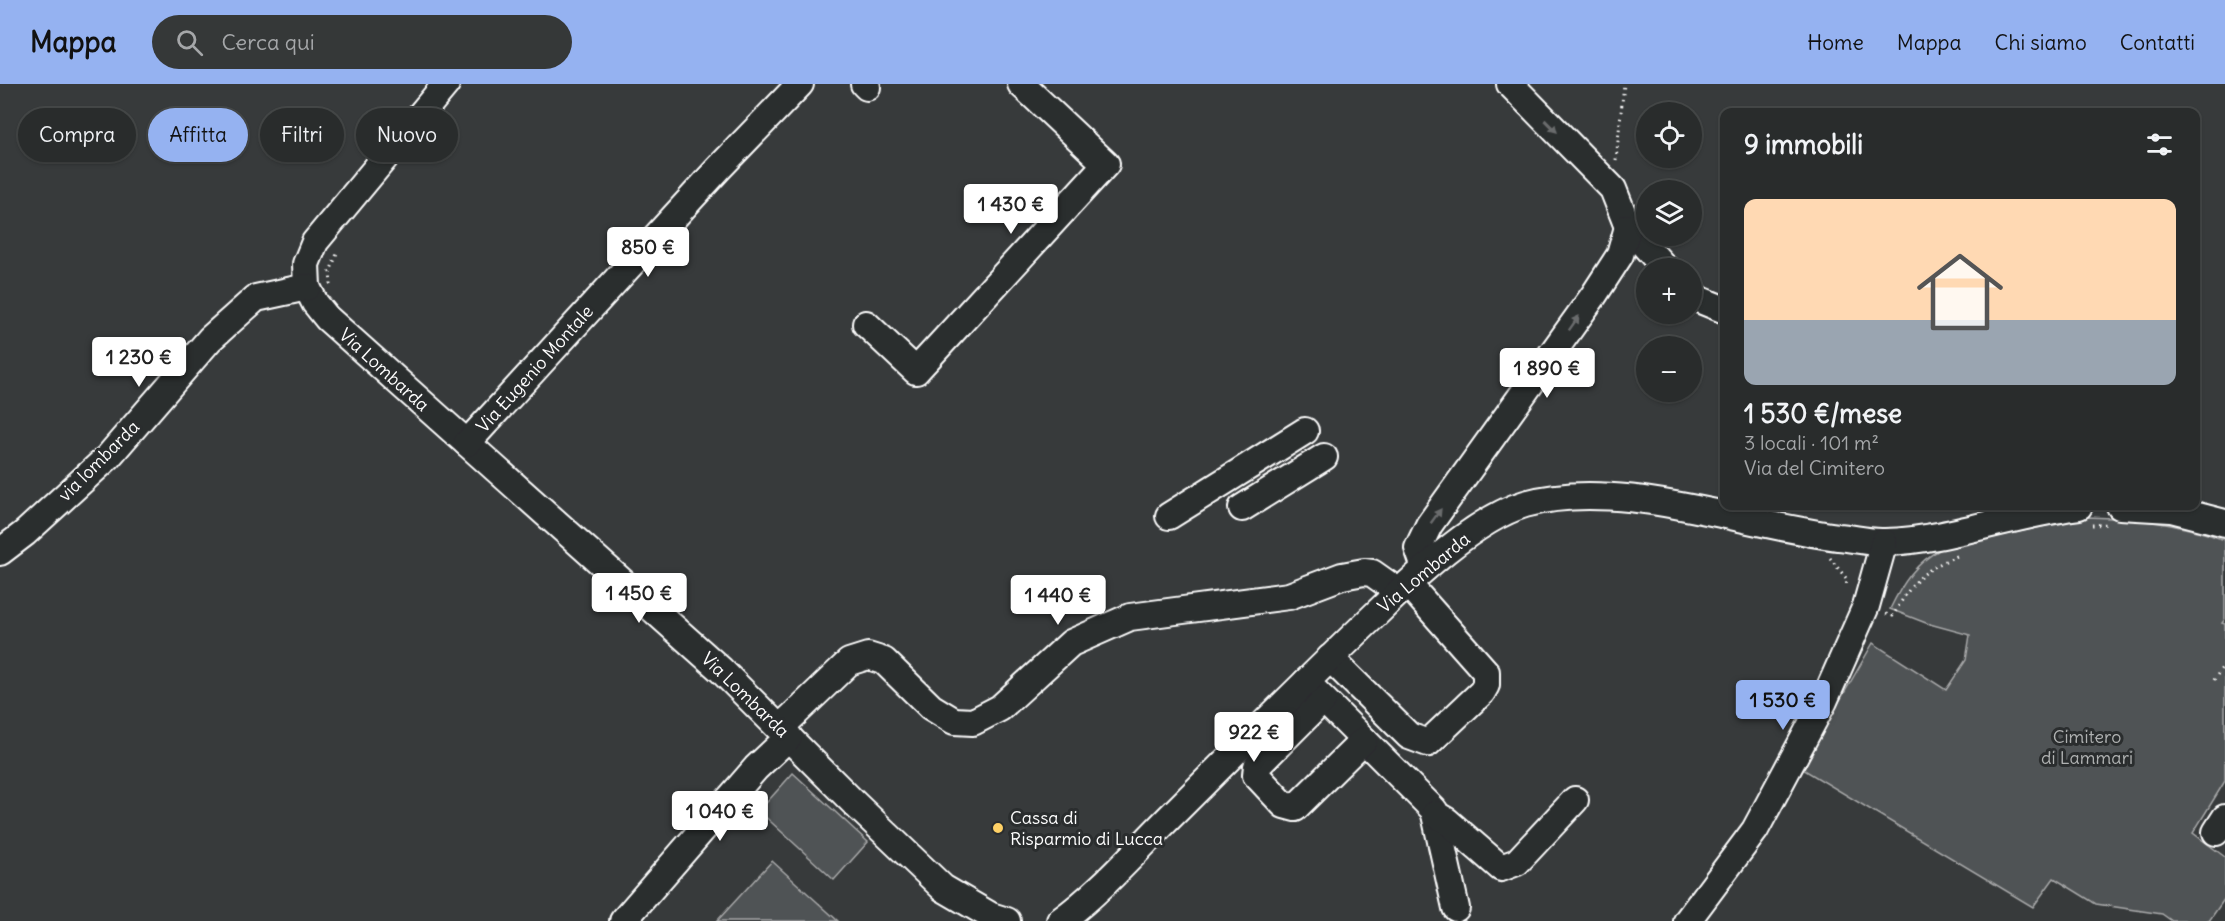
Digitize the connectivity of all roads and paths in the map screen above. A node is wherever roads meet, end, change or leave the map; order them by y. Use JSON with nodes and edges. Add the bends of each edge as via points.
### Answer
{"nodes":[{"id":1,"x":446,"y":84,"type":"edge"},
{"id":2,"x":800,"y":84,"type":"edge"},
{"id":3,"x":1021,"y":84,"type":"edge"},
{"id":4,"x":1510,"y":84,"type":"edge"},
{"id":5,"x":1624,"y":84,"type":"edge"},
{"id":6,"x":1613,"y":189,"type":"junction"},
{"id":7,"x":1628,"y":226,"type":"junction"},
{"id":8,"x":1656,"y":258,"type":"edge"},
{"id":9,"x":307,"y":287,"type":"junction"},
{"id":10,"x":1702,"y":301,"type":"edge"},
{"id":11,"x":1720,"y":308,"type":"edge"},
{"id":12,"x":866,"y":324,"type":"dead end"},
{"id":13,"x":1305,"y":431,"type":"dead end"},
{"id":14,"x":467,"y":444,"type":"junction"},
{"id":15,"x":1324,"y":457,"type":"dead end"},
{"id":16,"x":1242,"y":508,"type":"dead end"},
{"id":17,"x":2046,"y":510,"type":"edge"},
{"id":18,"x":2054,"y":510,"type":"edge"},
{"id":19,"x":2162,"y":510,"type":"edge"},
{"id":20,"x":2175,"y":510,"type":"edge"},
{"id":21,"x":2116,"y":515,"type":"edge"},
{"id":22,"x":1169,"y":516,"type":"dead end"},
{"id":23,"x":2080,"y":516,"type":"edge"},
{"id":24,"x":2225,"y":523,"type":"edge"},
{"id":25,"x":1884,"y":542,"type":"junction"},
{"id":26,"x":0,"y":552,"type":"edge"},
{"id":27,"x":1959,"y":555,"type":"dead end"},
{"id":28,"x":1828,"y":556,"type":"dead end"},
{"id":29,"x":1411,"y":581,"type":"junction"},
{"id":30,"x":1866,"y":606,"type":"junction"},
{"id":31,"x":1330,"y":658,"type":"junction"},
{"id":32,"x":2225,"y":663,"type":"edge"},
{"id":33,"x":2214,"y":680,"type":"dead end"},
{"id":34,"x":1314,"y":691,"type":"junction"},
{"id":35,"x":785,"y":733,"type":"junction"},
{"id":36,"x":1364,"y":740,"type":"junction"},
{"id":37,"x":1575,"y":800,"type":"dead end"},
{"id":38,"x":1435,"y":814,"type":"junction"},
{"id":39,"x":1456,"y":908,"type":"dead end"},
{"id":40,"x":623,"y":921,"type":"edge"},
{"id":41,"x":1006,"y":921,"type":"edge"},
{"id":42,"x":1060,"y":921,"type":"edge"},
{"id":43,"x":1686,"y":921,"type":"edge"}],
"edges":[{"from":1,"to":9,"type":"street","via":[[315,242],[306,264]]},
{"from":2,"to":14,"type":"street","name":"Via Eugenio Montale"},
{"from":3,"to":12,"type":"street","via":[[1106,164],[916,371]]},
{"from":4,"to":6,"type":"street","one_way":true},
{"from":5,"to":6,"type":"path"},
{"from":6,"to":7,"type":"street"},
{"from":7,"to":8,"type":"street"},
{"from":29,"to":7,"type":"street","one_way":true,"via":[[1418,548],[1429,525],[1599,287],[1620,255]]},
{"from":9,"to":14,"type":"street","name":"Via Lombarda","via":[[327,318]]},
{"from":9,"to":26,"type":"street","name":"via lombarda","via":[[256,298],[210,339],[108,457]]},
{"from":10,"to":11,"type":"street"},
{"from":13,"to":22,"type":"street"},
{"from":14,"to":35,"type":"street","name":"Via Lombarda","via":[[668,620]]},
{"from":15,"to":16,"type":"street"},
{"from":17,"to":25,"type":"street","name":"Via Lombarda","via":[[1930,536]]},
{"from":18,"to":23,"type":"street","name":"Via Lombarda"},
{"from":19,"to":21,"type":"street"},
{"from":20,"to":24,"type":"street"},
{"from":21,"to":23,"type":"path"},
{"from":25,"to":29,"type":"street","name":"Via Lombarda","via":[[1815,534],[1653,502],[1564,496],[1522,505],[1469,533]]},
{"from":25,"to":30,"type":"street"},
{"from":27,"to":30,"type":"path","via":[[1930,567],[1914,583],[1893,616]]},
{"from":28,"to":30,"type":"path","via":[[1846,578],[1845,598]]},
{"from":29,"to":31,"type":"street","name":"Via Lombarda"},
{"from":29,"to":31,"type":"street","via":[[1486,672],[1482,692],[1428,743],[1420,742],[1409,736]]},
{"from":29,"to":35,"type":"street","via":[[1364,572],[1289,596],[1130,617],[1071,643],[1000,708],[973,722],[954,721],[931,707],[884,660],[868,656],[849,662]]},
{"from":30,"to":43,"type":"street","via":[[1824,701],[1755,830]]},
{"from":31,"to":34,"type":"street","name":"Via Lombarda"},
{"from":32,"to":33,"type":"path"},
{"from":34,"to":36,"type":"street"},
{"from":34,"to":36,"type":"street","via":[[1257,766],[1256,775],[1284,805],[1295,808]]},
{"from":34,"to":42,"type":"street","name":"Via Lombarda","via":[[1121,879]]},
{"from":35,"to":40,"type":"street"},
{"from":35,"to":41,"type":"street","name":"Via Lombarda","via":[[943,888]]},
{"from":36,"to":38,"type":"street"},
{"from":37,"to":38,"type":"street","via":[[1506,868],[1501,868]]},
{"from":38,"to":39,"type":"street"}]}
